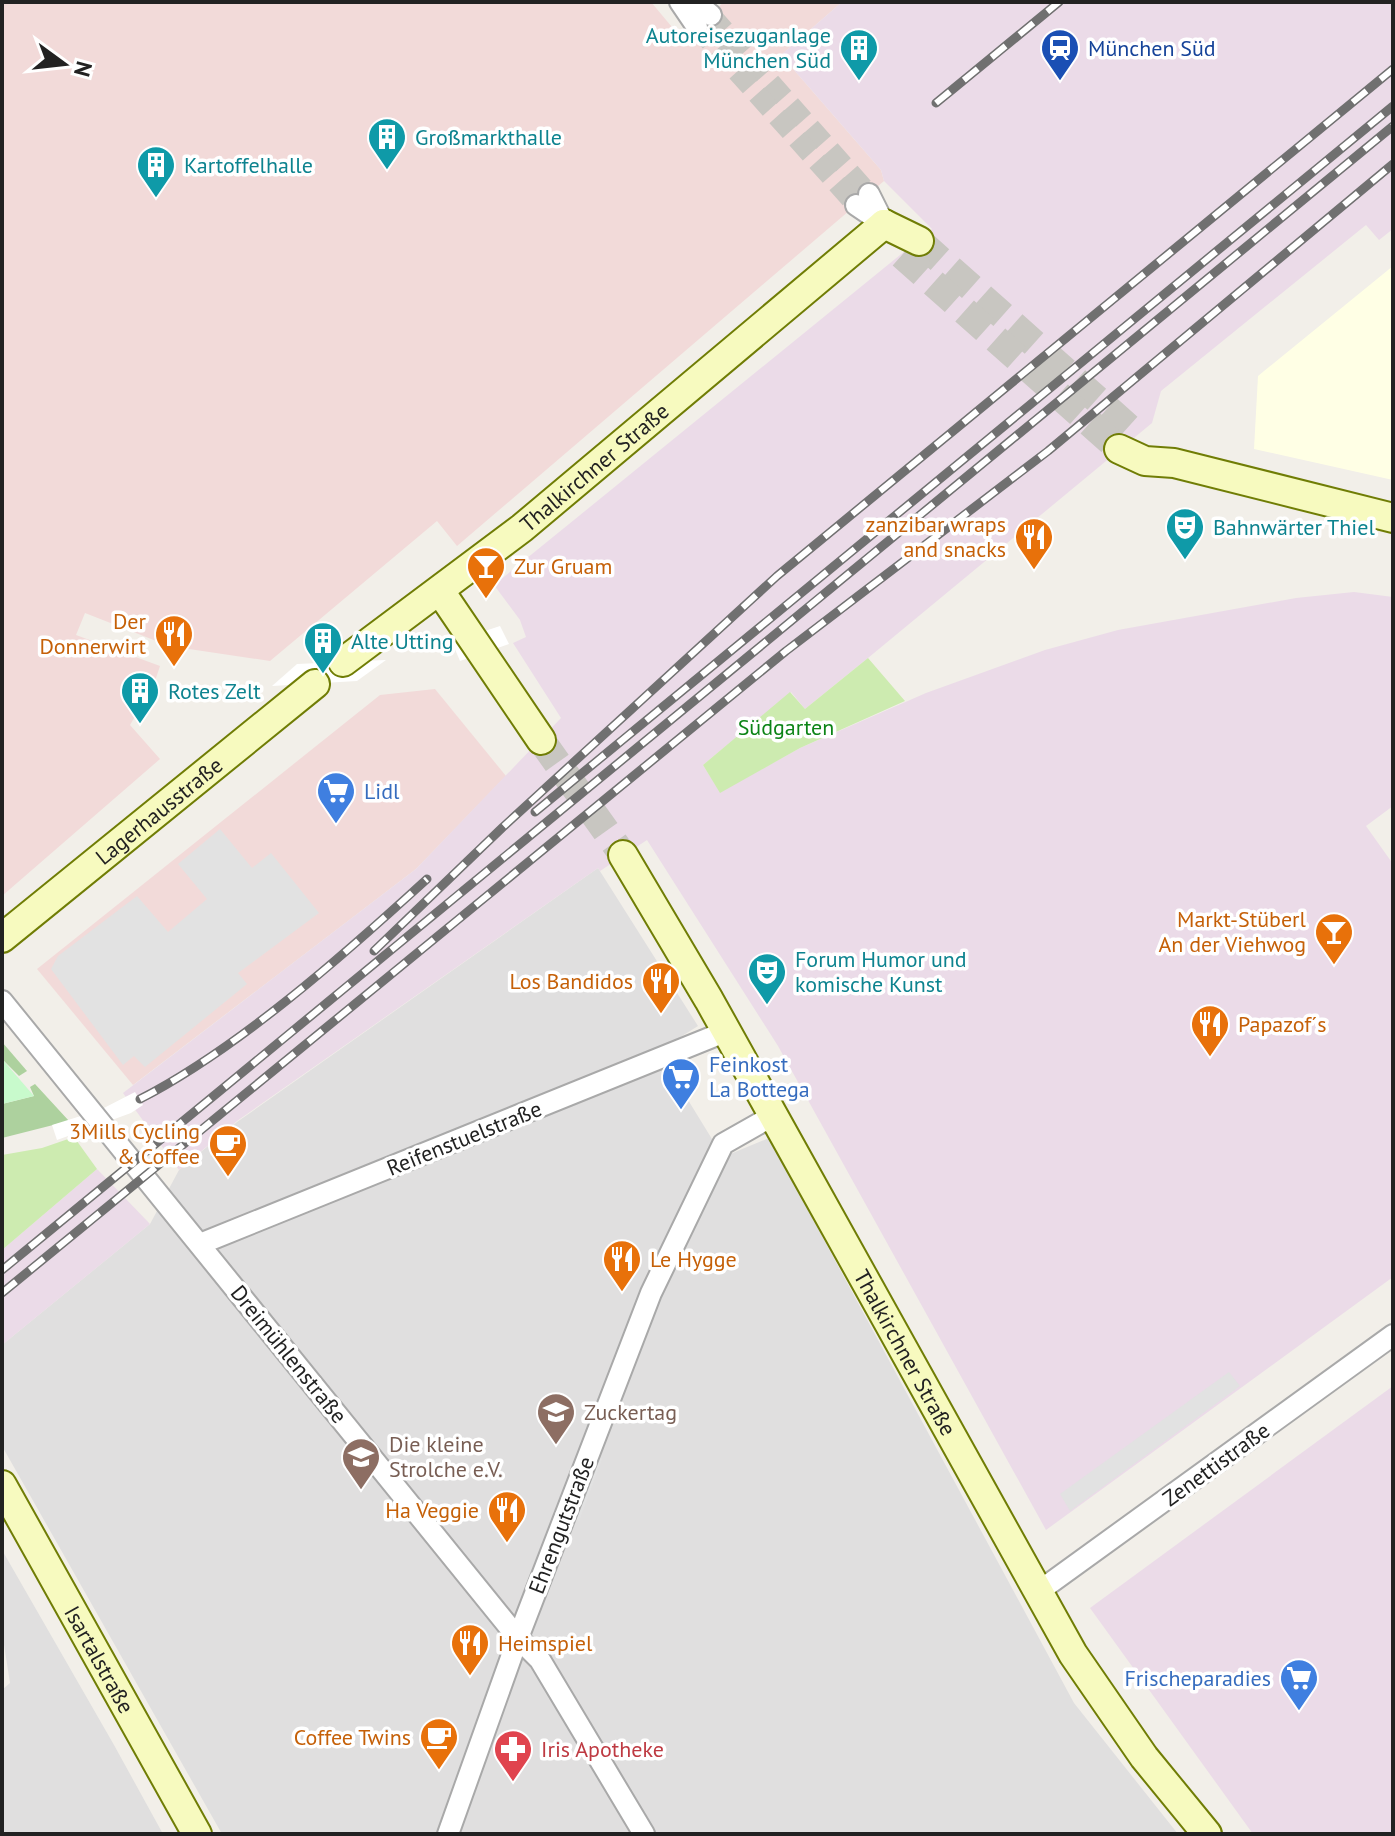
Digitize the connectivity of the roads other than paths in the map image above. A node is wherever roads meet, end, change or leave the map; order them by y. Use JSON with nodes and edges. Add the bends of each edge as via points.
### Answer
{"nodes":[{"id":1,"x":680,"y":2,"type":"edge"},
{"id":2,"x":701,"y":15,"type":"tunnel mouth"},
{"id":3,"x":863,"y":199,"type":"tunnel mouth"},
{"id":4,"x":884,"y":224,"type":"junction"},
{"id":5,"x":910,"y":248,"type":"tunnel mouth"},
{"id":6,"x":1128,"y":442,"type":"tunnel mouth"},
{"id":7,"x":1393,"y":518,"type":"edge"},
{"id":8,"x":440,"y":591,"type":"junction"},
{"id":9,"x":343,"y":662,"type":"dead end"},
{"id":10,"x":315,"y":684,"type":"dead end"},
{"id":11,"x":541,"y":740,"type":"tunnel mouth"},
{"id":12,"x":623,"y":855,"type":"tunnel mouth"},
{"id":13,"x":2,"y":938,"type":"edge"},
{"id":14,"x":2,"y":1001,"type":"edge"},
{"id":15,"x":727,"y":1031,"type":"junction"},
{"id":16,"x":774,"y":1115,"type":"junction"},
{"id":17,"x":200,"y":1244,"type":"junction"},
{"id":18,"x":1393,"y":1335,"type":"edge"},
{"id":19,"x":2,"y":1485,"type":"edge"},
{"id":20,"x":1038,"y":1592,"type":"junction"},
{"id":21,"x":518,"y":1638,"type":"junction"},
{"id":22,"x":197,"y":1834,"type":"edge"},
{"id":23,"x":448,"y":1834,"type":"edge"},
{"id":24,"x":644,"y":1834,"type":"edge"},
{"id":25,"x":1207,"y":1834,"type":"edge"}],
"edges":[{"from":1,"to":2,"type":"street"},
{"from":3,"to":4,"type":"street"},
{"from":4,"to":5,"type":"street"},
{"from":4,"to":8,"type":"street","name":"Thalkirchner Straße"},
{"from":6,"to":7,"type":"street","via":[[1174,463]]},
{"from":8,"to":9,"type":"street"},
{"from":8,"to":11,"type":"street"},
{"from":10,"to":13,"type":"street","name":"Lagerhausstraße"},
{"from":12,"to":15,"type":"street","name":"Thalkirchner Straße"},
{"from":14,"to":17,"type":"street","name":"Dreimühlenstraße"},
{"from":15,"to":16,"type":"street","name":"Thalkirchner Straße"},
{"from":15,"to":17,"type":"street","name":"Reifenstuelstraße"},
{"from":16,"to":20,"type":"street","name":"Thalkirchner Straße"},
{"from":16,"to":21,"type":"street","name":"Ehrengutstraße","via":[[728,1139],[705,1180],[651,1293]]},
{"from":17,"to":21,"type":"street","name":"Dreimühlenstraße"},
{"from":18,"to":20,"type":"street","name":"Zenettistraße"},
{"from":19,"to":22,"type":"street","name":"Isartalstraße"},
{"from":20,"to":25,"type":"street","name":"Thalkirchner Straße","via":[[1104,1702]]},
{"from":21,"to":23,"type":"street","name":"Ehrengutstraße"},
{"from":21,"to":24,"type":"street","name":"Dreimühlenstraße","via":[[540,1660]]}]}
